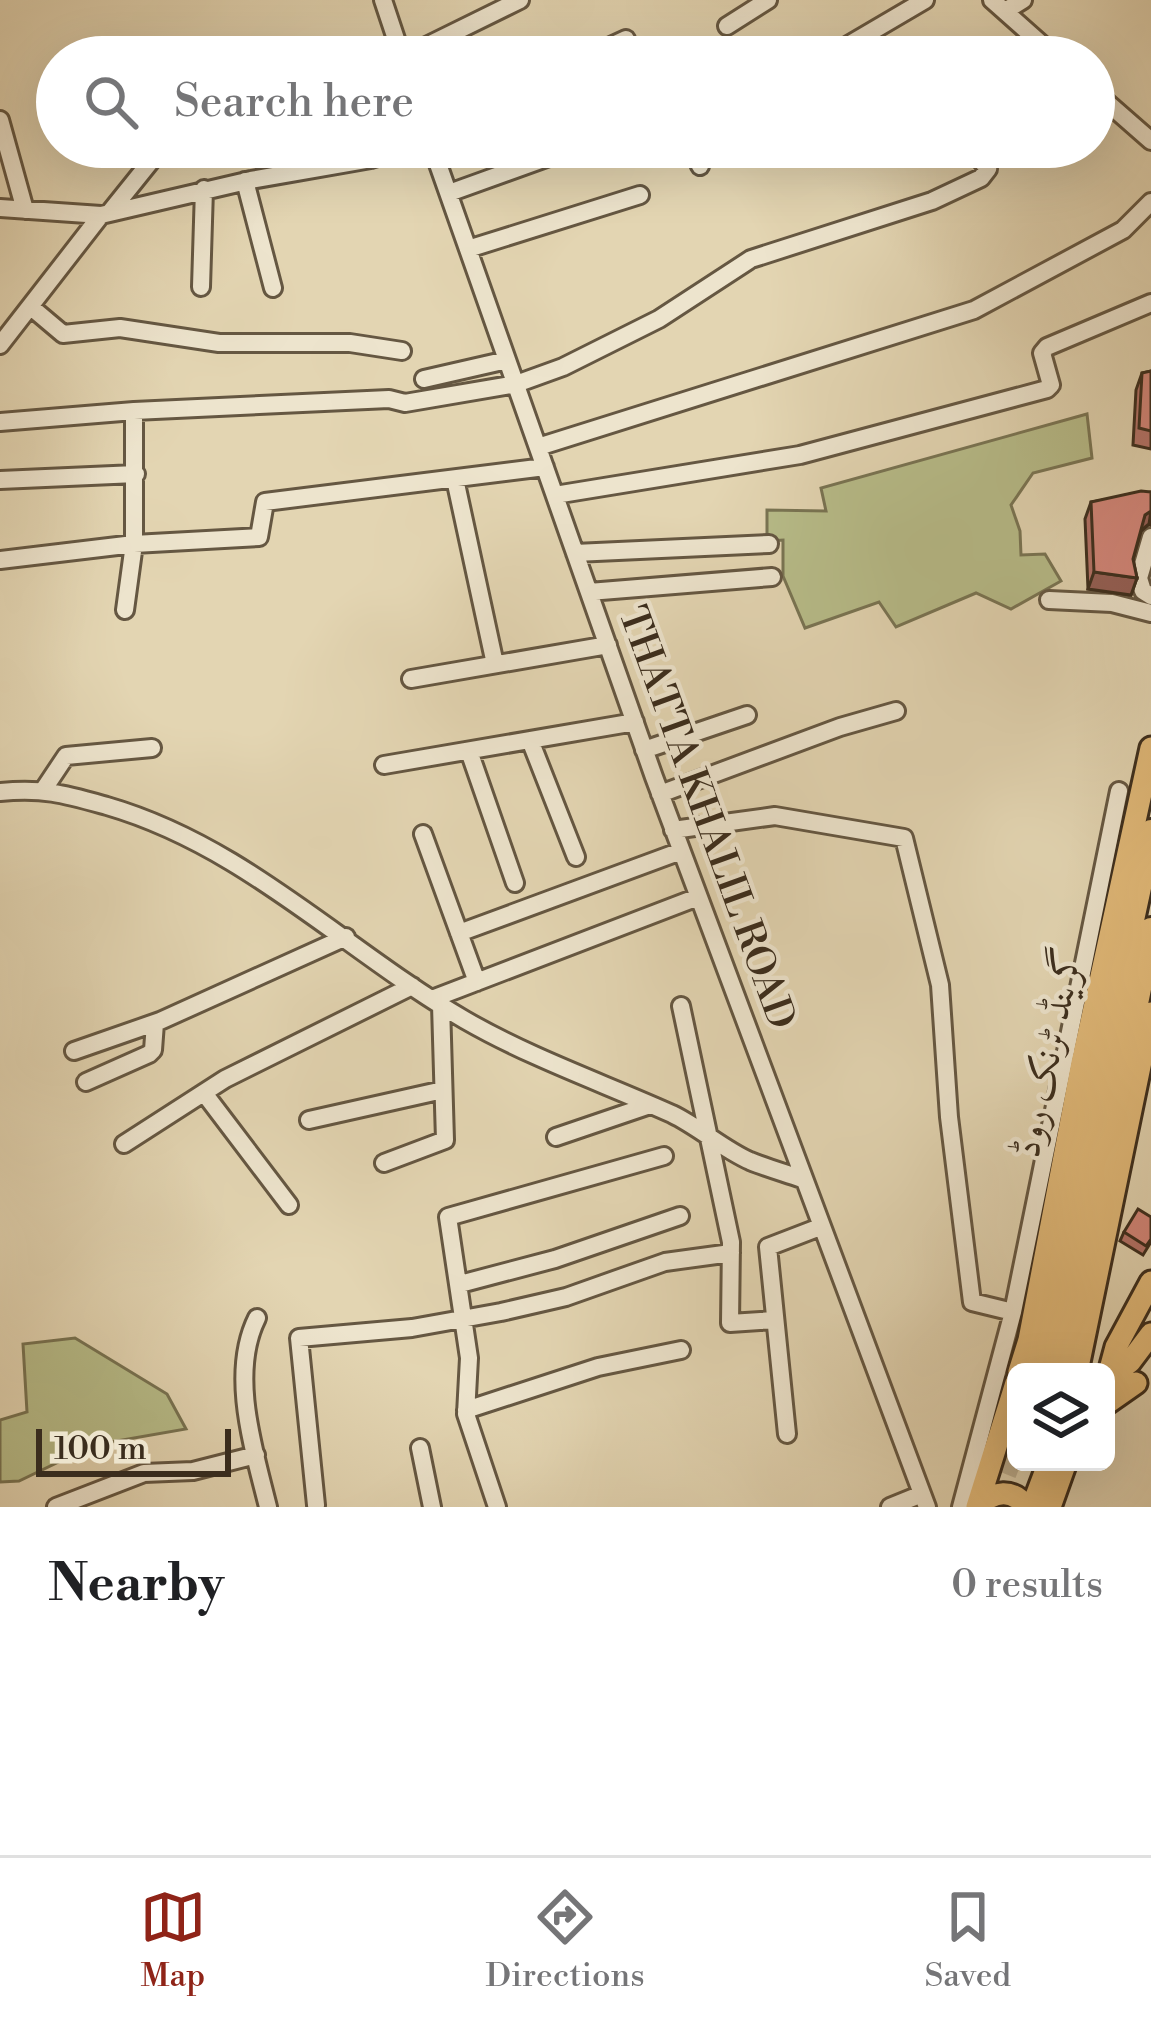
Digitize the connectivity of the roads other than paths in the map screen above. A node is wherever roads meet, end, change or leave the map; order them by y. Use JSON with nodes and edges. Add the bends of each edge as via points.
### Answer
{"nodes":[{"id":1,"x":383,"y":0,"type":"edge"},
{"id":2,"x":520,"y":0,"type":"edge"},
{"id":3,"x":768,"y":0,"type":"edge"},
{"id":4,"x":926,"y":0,"type":"edge"},
{"id":5,"x":1022,"y":0,"type":"edge"},
{"id":6,"x":999,"y":6,"type":"edge"},
{"id":7,"x":727,"y":26,"type":"dead end"},
{"id":8,"x":396,"y":36,"type":"edge"},
{"id":9,"x":446,"y":36,"type":"edge"},
{"id":10,"x":864,"y":36,"type":"edge"},
{"id":11,"x":1033,"y":36,"type":"edge"},
{"id":12,"x":1115,"y":109,"type":"edge"},
{"id":13,"x":0,"y":120,"type":"edge"},
{"id":14,"x":1151,"y":141,"type":"edge"},
{"id":15,"x":145,"y":168,"type":"edge"},
{"id":16,"x":319,"y":168,"type":"edge"},
{"id":17,"x":439,"y":168,"type":"edge"},
{"id":18,"x":519,"y":168,"type":"edge"},
{"id":19,"x":987,"y":168,"type":"edge"},
{"id":20,"x":245,"y":181,"type":"junction"},
{"id":21,"x":204,"y":190,"type":"junction"},
{"id":22,"x":448,"y":193,"type":"junction"},
{"id":23,"x":640,"y":195,"type":"dead end"},
{"id":24,"x":1151,"y":202,"type":"edge"},
{"id":25,"x":0,"y":208,"type":"edge"},
{"id":26,"x":26,"y":210,"type":"junction"},
{"id":27,"x":105,"y":214,"type":"junction"},
{"id":28,"x":468,"y":249,"type":"junction"},
{"id":29,"x":201,"y":287,"type":"dead end"},
{"id":30,"x":273,"y":287,"type":"dead end"},
{"id":31,"x":1151,"y":303,"type":"edge"},
{"id":32,"x":31,"y":307,"type":"junction"},
{"id":33,"x":0,"y":345,"type":"edge"},
{"id":34,"x":402,"y":351,"type":"dead end"},
{"id":35,"x":507,"y":360,"type":"junction"},
{"id":36,"x":424,"y":379,"type":"dead end"},
{"id":37,"x":516,"y":384,"type":"junction"},
{"id":38,"x":134,"y":411,"type":"junction"},
{"id":39,"x":0,"y":422,"type":"edge"},
{"id":40,"x":538,"y":447,"type":"junction"},
{"id":41,"x":545,"y":467,"type":"junction"},
{"id":42,"x":136,"y":474,"type":"junction"},
{"id":43,"x":455,"y":478,"type":"junction"},
{"id":44,"x":0,"y":480,"type":"edge"},
{"id":45,"x":555,"y":495,"type":"junction"},
{"id":46,"x":1151,"y":537,"type":"edge"},
{"id":47,"x":134,"y":544,"type":"junction"},
{"id":48,"x":770,"y":544,"type":"dead end"},
{"id":49,"x":575,"y":554,"type":"junction"},
{"id":50,"x":0,"y":560,"type":"edge"},
{"id":51,"x":772,"y":577,"type":"dead end"},
{"id":52,"x":589,"y":592,"type":"junction"},
{"id":53,"x":1151,"y":596,"type":"edge"},
{"id":54,"x":1049,"y":600,"type":"dead end"},
{"id":55,"x":124,"y":610,"type":"dead end"},
{"id":56,"x":1151,"y":613,"type":"edge"},
{"id":57,"x":608,"y":645,"type":"junction"},
{"id":58,"x":495,"y":664,"type":"junction"},
{"id":59,"x":411,"y":679,"type":"dead end"},
{"id":60,"x":896,"y":711,"type":"dead end"},
{"id":61,"x":747,"y":715,"type":"dead end"},
{"id":62,"x":634,"y":722,"type":"junction"},
{"id":63,"x":530,"y":740,"type":"junction"},
{"id":64,"x":152,"y":748,"type":"dead end"},
{"id":65,"x":1151,"y":748,"type":"edge"},
{"id":66,"x":644,"y":750,"type":"junction"},
{"id":67,"x":469,"y":751,"type":"junction"},
{"id":68,"x":384,"y":765,"type":"dead end"},
{"id":69,"x":44,"y":789,"type":"junction"},
{"id":70,"x":1119,"y":791,"type":"dead end"},
{"id":71,"x":0,"y":792,"type":"edge"},
{"id":72,"x":660,"y":794,"type":"junction"},
{"id":73,"x":674,"y":830,"type":"junction"},
{"id":74,"x":1151,"y":832,"type":"edge"},
{"id":75,"x":423,"y":834,"type":"dead end"},
{"id":76,"x":681,"y":851,"type":"junction"},
{"id":77,"x":576,"y":856,"type":"dead end"},
{"id":78,"x":515,"y":883,"type":"dead end"},
{"id":79,"x":698,"y":897,"type":"junction"},
{"id":80,"x":1151,"y":930,"type":"edge"},
{"id":81,"x":459,"y":932,"type":"junction"},
{"id":82,"x":346,"y":937,"type":"junction"},
{"id":83,"x":477,"y":982,"type":"junction"},
{"id":84,"x":412,"y":986,"type":"junction"},
{"id":85,"x":437,"y":1002,"type":"junction"},
{"id":86,"x":682,"y":1006,"type":"dead end"},
{"id":87,"x":1151,"y":1013,"type":"edge"},
{"id":88,"x":155,"y":1023,"type":"junction"},
{"id":89,"x":74,"y":1051,"type":"dead end"},
{"id":90,"x":1073,"y":1061,"type":"junction"},
{"id":91,"x":86,"y":1082,"type":"dead end"},
{"id":92,"x":443,"y":1090,"type":"junction"},
{"id":93,"x":204,"y":1093,"type":"junction"},
{"id":94,"x":650,"y":1105,"type":"junction"},
{"id":95,"x":309,"y":1120,"type":"dead end"},
{"id":96,"x":709,"y":1136,"type":"junction"},
{"id":97,"x":556,"y":1137,"type":"dead end"},
{"id":98,"x":124,"y":1144,"type":"dead end"},
{"id":99,"x":664,"y":1156,"type":"dead end"},
{"id":100,"x":384,"y":1163,"type":"dead end"},
{"id":101,"x":802,"y":1179,"type":"junction"},
{"id":102,"x":290,"y":1204,"type":"dead end"},
{"id":103,"x":680,"y":1216,"type":"dead end"},
{"id":104,"x":820,"y":1227,"type":"junction"},
{"id":105,"x":731,"y":1253,"type":"junction"},
{"id":106,"x":1151,"y":1282,"type":"edge"},
{"id":107,"x":460,"y":1284,"type":"junction"},
{"id":108,"x":1013,"y":1312,"type":"junction"},
{"id":109,"x":256,"y":1318,"type":"dead end"},
{"id":110,"x":462,"y":1319,"type":"junction"},
{"id":111,"x":773,"y":1320,"type":"junction"},
{"id":112,"x":1151,"y":1334,"type":"edge"},
{"id":113,"x":681,"y":1350,"type":"dead end"},
{"id":114,"x":1022,"y":1363,"type":"edge"},
{"id":115,"x":1041,"y":1363,"type":"edge"},
{"id":116,"x":1059,"y":1363,"type":"edge"},
{"id":117,"x":1079,"y":1363,"type":"edge"},
{"id":118,"x":1112,"y":1363,"type":"edge"},
{"id":119,"x":1139,"y":1376,"type":"edge"},
{"id":120,"x":1115,"y":1396,"type":"edge"},
{"id":121,"x":466,"y":1410,"type":"junction"},
{"id":122,"x":1007,"y":1412,"type":"edge"},
{"id":123,"x":787,"y":1434,"type":"dead end"},
{"id":124,"x":420,"y":1448,"type":"dead end"},
{"id":125,"x":256,"y":1455,"type":"junction"},
{"id":126,"x":1045,"y":1471,"type":"edge"},
{"id":127,"x":1063,"y":1471,"type":"edge"},
{"id":128,"x":924,"y":1500,"type":"edge"},
{"id":129,"x":316,"y":1505,"type":"edge"},
{"id":130,"x":978,"y":1506,"type":"edge"},
{"id":131,"x":56,"y":1507,"type":"edge"},
{"id":132,"x":268,"y":1507,"type":"edge"},
{"id":133,"x":432,"y":1507,"type":"edge"},
{"id":134,"x":496,"y":1507,"type":"edge"},
{"id":135,"x":890,"y":1507,"type":"edge"},
{"id":136,"x":961,"y":1507,"type":"edge"},
{"id":137,"x":1029,"y":1507,"type":"edge"},
{"id":138,"x":1050,"y":1507,"type":"edge"}],
"edges":[{"from":1,"to":8,"type":"street"},
{"from":2,"to":9,"type":"street"},
{"from":3,"to":7,"type":"street"},
{"from":4,"to":10,"type":"street"},
{"from":5,"to":6,"type":"street"},
{"from":6,"to":11,"type":"street"},
{"from":12,"to":14,"type":"street"},
{"from":13,"to":26,"type":"street"},
{"from":15,"to":27,"type":"street"},
{"from":16,"to":20,"type":"street"},
{"from":17,"to":22,"type":"street","name":"THATTA KHALIL ROAD"},
{"from":18,"to":22,"type":"street"},
{"from":19,"to":37,"type":"street","via":[[932,201],[751,259],[659,319]]},
{"from":20,"to":21,"type":"street"},
{"from":20,"to":30,"type":"street"},
{"from":21,"to":27,"type":"street"},
{"from":21,"to":29,"type":"street"},
{"from":22,"to":28,"type":"street","name":"THATTA KHALIL ROAD"},
{"from":23,"to":28,"type":"street"},
{"from":24,"to":40,"type":"street","via":[[1123,230],[974,310]]},
{"from":25,"to":26,"type":"street"},
{"from":26,"to":27,"type":"street"},
{"from":27,"to":32,"type":"street"},
{"from":28,"to":35,"type":"street","name":"THATTA KHALIL ROAD"},
{"from":31,"to":45,"type":"street","via":[[1046,347],[1047,389],[800,455]]},
{"from":32,"to":33,"type":"street"},
{"from":32,"to":34,"type":"street","via":[[63,334],[120,328],[219,343]]},
{"from":35,"to":36,"type":"street"},
{"from":35,"to":37,"type":"street","name":"THATTA KHALIL ROAD"},
{"from":37,"to":38,"type":"street","via":[[405,403]]},
{"from":37,"to":40,"type":"street","name":"THATTA KHALIL ROAD"},
{"from":38,"to":39,"type":"street"},
{"from":38,"to":42,"type":"street"},
{"from":40,"to":41,"type":"street","name":"THATTA KHALIL ROAD"},
{"from":41,"to":43,"type":"street"},
{"from":41,"to":45,"type":"street","name":"THATTA KHALIL ROAD"},
{"from":42,"to":44,"type":"street"},
{"from":42,"to":47,"type":"street"},
{"from":43,"to":47,"type":"street","via":[[265,502],[259,537]]},
{"from":43,"to":58,"type":"street"},
{"from":45,"to":49,"type":"street","name":"THATTA KHALIL ROAD"},
{"from":46,"to":53,"type":"street","via":[[1139,585]]},
{"from":47,"to":50,"type":"street"},
{"from":47,"to":55,"type":"street"},
{"from":48,"to":49,"type":"street"},
{"from":49,"to":52,"type":"street","name":"THATTA KHALIL ROAD"},
{"from":51,"to":52,"type":"street"},
{"from":52,"to":57,"type":"street","name":"THATTA KHALIL ROAD"},
{"from":54,"to":56,"type":"street"},
{"from":57,"to":58,"type":"street"},
{"from":57,"to":62,"type":"street","name":"THATTA KHALIL ROAD"},
{"from":58,"to":59,"type":"street"},
{"from":60,"to":72,"type":"street"},
{"from":61,"to":66,"type":"street"},
{"from":62,"to":63,"type":"street"},
{"from":62,"to":66,"type":"street","name":"THATTA KHALIL ROAD"},
{"from":63,"to":67,"type":"street"},
{"from":63,"to":77,"type":"street"},
{"from":64,"to":69,"type":"street","via":[[66,756]]},
{"from":65,"to":90,"type":"main road","name":"گرینڈ ٹرنک روڈ"},
{"from":66,"to":72,"type":"street","name":"THATTA KHALIL ROAD"},
{"from":67,"to":68,"type":"street"},
{"from":67,"to":78,"type":"street"},
{"from":69,"to":71,"type":"street"},
{"from":69,"to":82,"type":"street","via":[[204,844]]},
{"from":70,"to":90,"type":"street"},
{"from":72,"to":73,"type":"street","name":"THATTA KHALIL ROAD"},
{"from":73,"to":76,"type":"street","name":"THATTA KHALIL ROAD"},
{"from":73,"to":108,"type":"street","via":[[775,816],[907,842],[940,985],[973,1302]]},
{"from":74,"to":115,"type":"highway"},
{"from":75,"to":81,"type":"street"},
{"from":76,"to":79,"type":"street","name":"THATTA KHALIL ROAD"},
{"from":76,"to":81,"type":"street"},
{"from":79,"to":83,"type":"street"},
{"from":79,"to":101,"type":"street","name":"THATTA KHALIL ROAD"},
{"from":80,"to":116,"type":"highway"},
{"from":81,"to":83,"type":"street"},
{"from":82,"to":84,"type":"street"},
{"from":82,"to":88,"type":"street"},
{"from":83,"to":85,"type":"street"},
{"from":84,"to":85,"type":"street"},
{"from":84,"to":93,"type":"street"},
{"from":85,"to":92,"type":"street"},
{"from":85,"to":94,"type":"street","via":[[543,1060]]},
{"from":86,"to":96,"type":"street"},
{"from":87,"to":117,"type":"main road"},
{"from":88,"to":89,"type":"street"},
{"from":88,"to":91,"type":"street","via":[[149,1054]]},
{"from":90,"to":108,"type":"street"},
{"from":90,"to":114,"type":"main road","name":"گرینڈ ٹرنک روڈ"},
{"from":92,"to":95,"type":"street"},
{"from":92,"to":100,"type":"street","via":[[444,1144]]},
{"from":93,"to":98,"type":"street"},
{"from":93,"to":102,"type":"street"},
{"from":94,"to":96,"type":"street"},
{"from":94,"to":97,"type":"street"},
{"from":96,"to":101,"type":"street"},
{"from":96,"to":105,"type":"street"},
{"from":99,"to":107,"type":"street","via":[[448,1216]]},
{"from":101,"to":104,"type":"street","name":"THATTA KHALIL ROAD"},
{"from":103,"to":107,"type":"street"},
{"from":104,"to":111,"type":"street","via":[[768,1246]]},
{"from":104,"to":128,"type":"street","name":"THATTA KHALIL ROAD"},
{"from":105,"to":110,"type":"street","via":[[665,1262],[552,1301]]},
{"from":105,"to":111,"type":"street","via":[[730,1323]]},
{"from":106,"to":118,"type":"main road"},
{"from":107,"to":110,"type":"street"},
{"from":108,"to":136,"type":"street"},
{"from":109,"to":125,"type":"street","via":[[245,1378]]},
{"from":110,"to":121,"type":"street"},
{"from":110,"to":129,"type":"street","via":[[297,1341]]},
{"from":111,"to":123,"type":"street"},
{"from":112,"to":119,"type":"main road"},
{"from":113,"to":121,"type":"street"},
{"from":119,"to":120,"type":"main road"},
{"from":121,"to":134,"type":"street"},
{"from":122,"to":130,"type":"main road"},
{"from":124,"to":133,"type":"street"},
{"from":125,"to":131,"type":"street","via":[[144,1473]]},
{"from":125,"to":132,"type":"street"},
{"from":126,"to":137,"type":"main road"},
{"from":127,"to":138,"type":"main road"},
{"from":128,"to":135,"type":"street"},
{"from":130,"to":137,"type":"main road","via":[[1009,1493]]}]}
